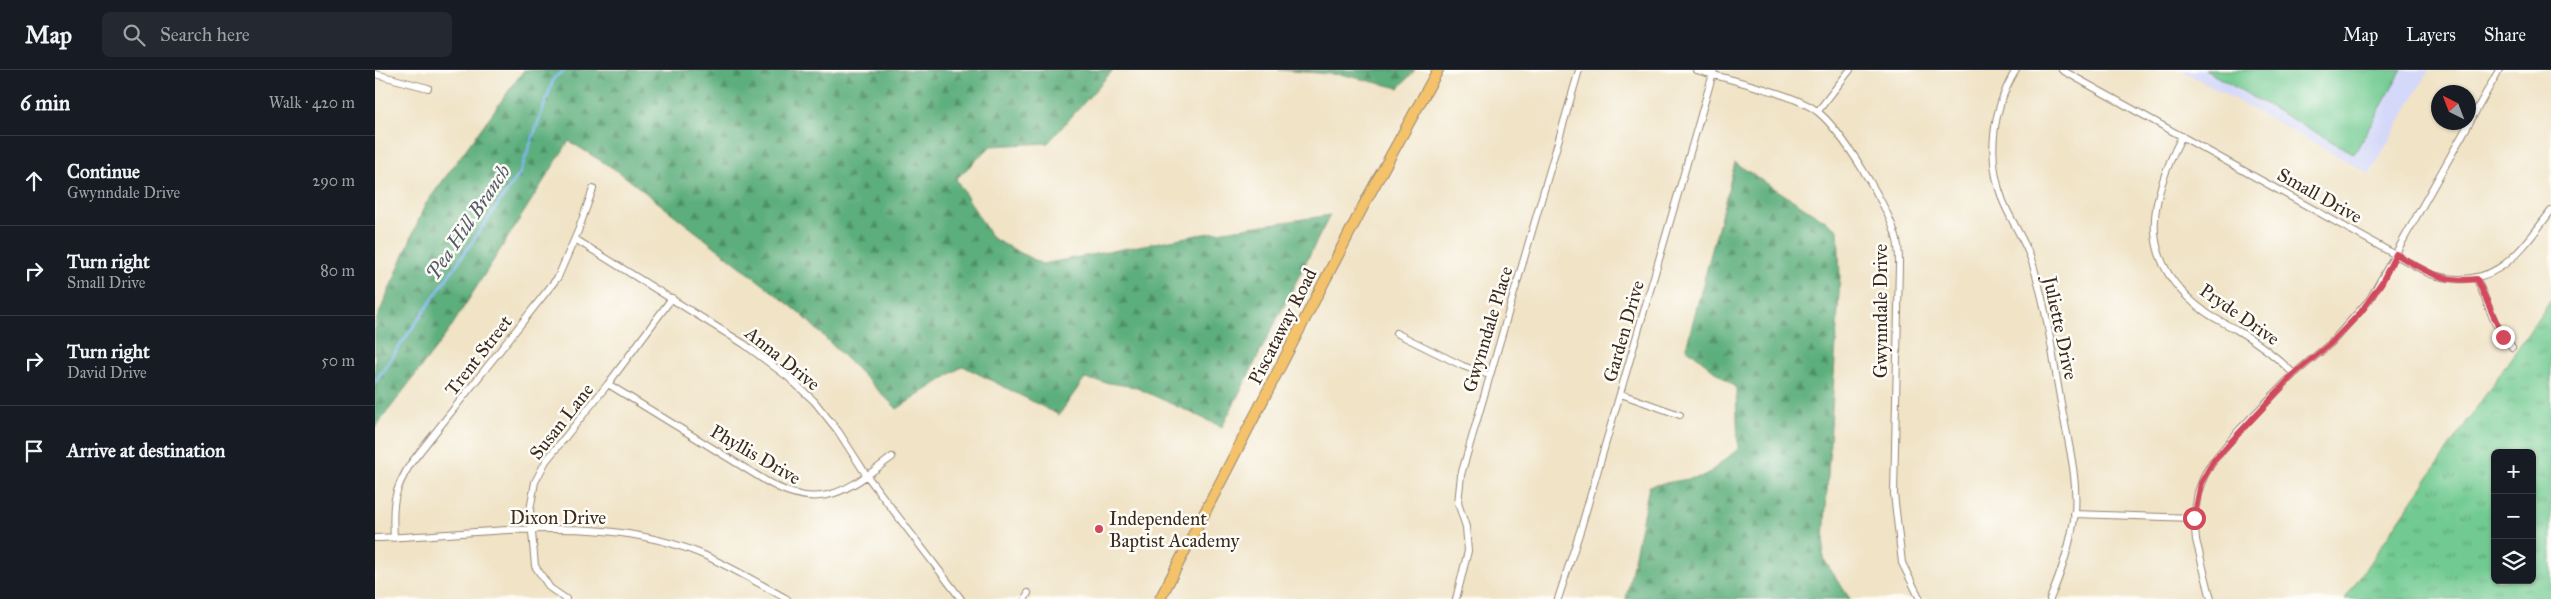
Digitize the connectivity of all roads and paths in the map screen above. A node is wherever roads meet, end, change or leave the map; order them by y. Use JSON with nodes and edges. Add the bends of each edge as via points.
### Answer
{"nodes":[{"id":1,"x":1438,"y":70,"type":"edge"},
{"id":2,"x":1579,"y":70,"type":"edge"},
{"id":3,"x":1696,"y":70,"type":"edge"},
{"id":4,"x":1850,"y":70,"type":"edge"},
{"id":5,"x":2016,"y":70,"type":"edge"},
{"id":6,"x":2062,"y":70,"type":"edge"},
{"id":7,"x":2499,"y":70,"type":"edge"},
{"id":8,"x":1713,"y":72,"type":"edge"},
{"id":9,"x":375,"y":74,"type":"edge"},
{"id":10,"x":428,"y":88,"type":"dead end"},
{"id":11,"x":1818,"y":111,"type":"junction"},
{"id":12,"x":2183,"y":136,"type":"junction"},
{"id":13,"x":593,"y":189,"type":"dead end"},
{"id":14,"x":2551,"y":211,"type":"edge"},
{"id":15,"x":575,"y":239,"type":"junction"},
{"id":16,"x":2396,"y":254,"type":"junction"},
{"id":17,"x":2477,"y":279,"type":"junction"},
{"id":18,"x":672,"y":298,"type":"junction"},
{"id":19,"x":1397,"y":333,"type":"dead end"},
{"id":20,"x":2512,"y":347,"type":"dead end"},
{"id":21,"x":2294,"y":374,"type":"junction"},
{"id":22,"x":1489,"y":375,"type":"junction"},
{"id":23,"x":608,"y":384,"type":"junction"},
{"id":24,"x":1621,"y":394,"type":"junction"},
{"id":25,"x":1679,"y":415,"type":"dead end"},
{"id":26,"x":892,"y":457,"type":"dead end"},
{"id":27,"x":867,"y":476,"type":"junction"},
{"id":28,"x":2075,"y":514,"type":"junction"},
{"id":29,"x":2194,"y":518,"type":"junction"},
{"id":30,"x":531,"y":530,"type":"junction"},
{"id":31,"x":375,"y":538,"type":"edge"},
{"id":32,"x":394,"y":538,"type":"junction"},
{"id":33,"x":566,"y":599,"type":"edge"},
{"id":34,"x":787,"y":599,"type":"edge"},
{"id":35,"x":961,"y":599,"type":"edge"},
{"id":36,"x":1160,"y":599,"type":"edge"},
{"id":37,"x":1457,"y":599,"type":"edge"},
{"id":38,"x":1558,"y":599,"type":"edge"},
{"id":39,"x":1920,"y":599,"type":"edge"},
{"id":40,"x":2050,"y":599,"type":"edge"},
{"id":41,"x":2211,"y":599,"type":"edge"}],
"edges":[{"from":1,"to":36,"type":"main road","name":"Piscataway Road","via":[[1372,189]]},
{"from":2,"to":22,"type":"street","name":"Gwynndale Place"},
{"from":3,"to":8,"type":"street","name":"Gwynndale Drive"},
{"from":4,"to":11,"type":"street"},
{"from":5,"to":28,"type":"street","name":"Juliette Drive","via":[[2007,86],[1997,119],[1994,162],[2003,199],[2031,259],[2047,321],[2073,473]]},
{"from":6,"to":12,"type":"street","name":"Small Drive"},
{"from":7,"to":16,"type":"street"},
{"from":8,"to":11,"type":"street","name":"Gwynndale Drive"},
{"from":8,"to":24,"type":"street","name":"Garden Drive"},
{"from":9,"to":10,"type":"street"},
{"from":11,"to":39,"type":"street","name":"Gwynndale Drive","via":[[1875,190],[1896,236],[1899,264],[1894,494],[1902,563]]},
{"from":12,"to":16,"type":"street","name":"Small Drive"},
{"from":12,"to":21,"type":"street","name":"Pryde Drive","via":[[2167,164],[2155,205],[2155,235],[2166,269],[2205,312],[2259,344]]},
{"from":13,"to":15,"type":"street","name":"Trent Street"},
{"from":14,"to":17,"type":"street","name":"Small Drive","via":[[2505,266]]},
{"from":15,"to":18,"type":"street","name":"Anna Drive"},
{"from":15,"to":32,"type":"street","name":"Trent Street","via":[[558,277],[399,482],[392,507]]},
{"from":16,"to":17,"type":"street","name":"Small Drive","via":[[2436,276],[2462,281]]},
{"from":16,"to":21,"type":"street","via":[[2361,312]]},
{"from":17,"to":20,"type":"street","via":[[2495,323]]},
{"from":18,"to":23,"type":"street","name":"Susan Lane"},
{"from":18,"to":27,"type":"street","name":"Anna Drive","via":[[789,377],[820,409]]},
{"from":19,"to":22,"type":"street","via":[[1463,366]]},
{"from":21,"to":29,"type":"street","via":[[2214,460],[2201,483]]},
{"from":22,"to":37,"type":"street","name":"Gwynndale Place","via":[[1458,493],[1468,536],[1466,565]]},
{"from":23,"to":27,"type":"street","name":"Phyllis Drive","via":[[785,492],[821,497],[838,492]]},
{"from":23,"to":30,"type":"street","name":"Susan Lane","via":[[540,472],[531,494]]},
{"from":24,"to":25,"type":"street"},
{"from":24,"to":38,"type":"street","name":"Garden Drive"},
{"from":26,"to":27,"type":"street","name":"Phyllis Drive"},
{"from":27,"to":35,"type":"street","name":"Anna Drive"},
{"from":28,"to":29,"type":"street"},
{"from":28,"to":40,"type":"street","name":"Juliette Drive","via":[[2060,576]]},
{"from":29,"to":41,"type":"street","via":[[2196,540]]},
{"from":30,"to":32,"type":"street","name":"Dixon Drive"},
{"from":30,"to":33,"type":"street","name":"Susan Lane","via":[[533,556],[539,574],[550,588]]},
{"from":30,"to":34,"type":"street","name":"Dixon Drive","via":[[594,529],[665,542],[729,567]]},
{"from":31,"to":32,"type":"street","name":"Dixon Drive"}]}
